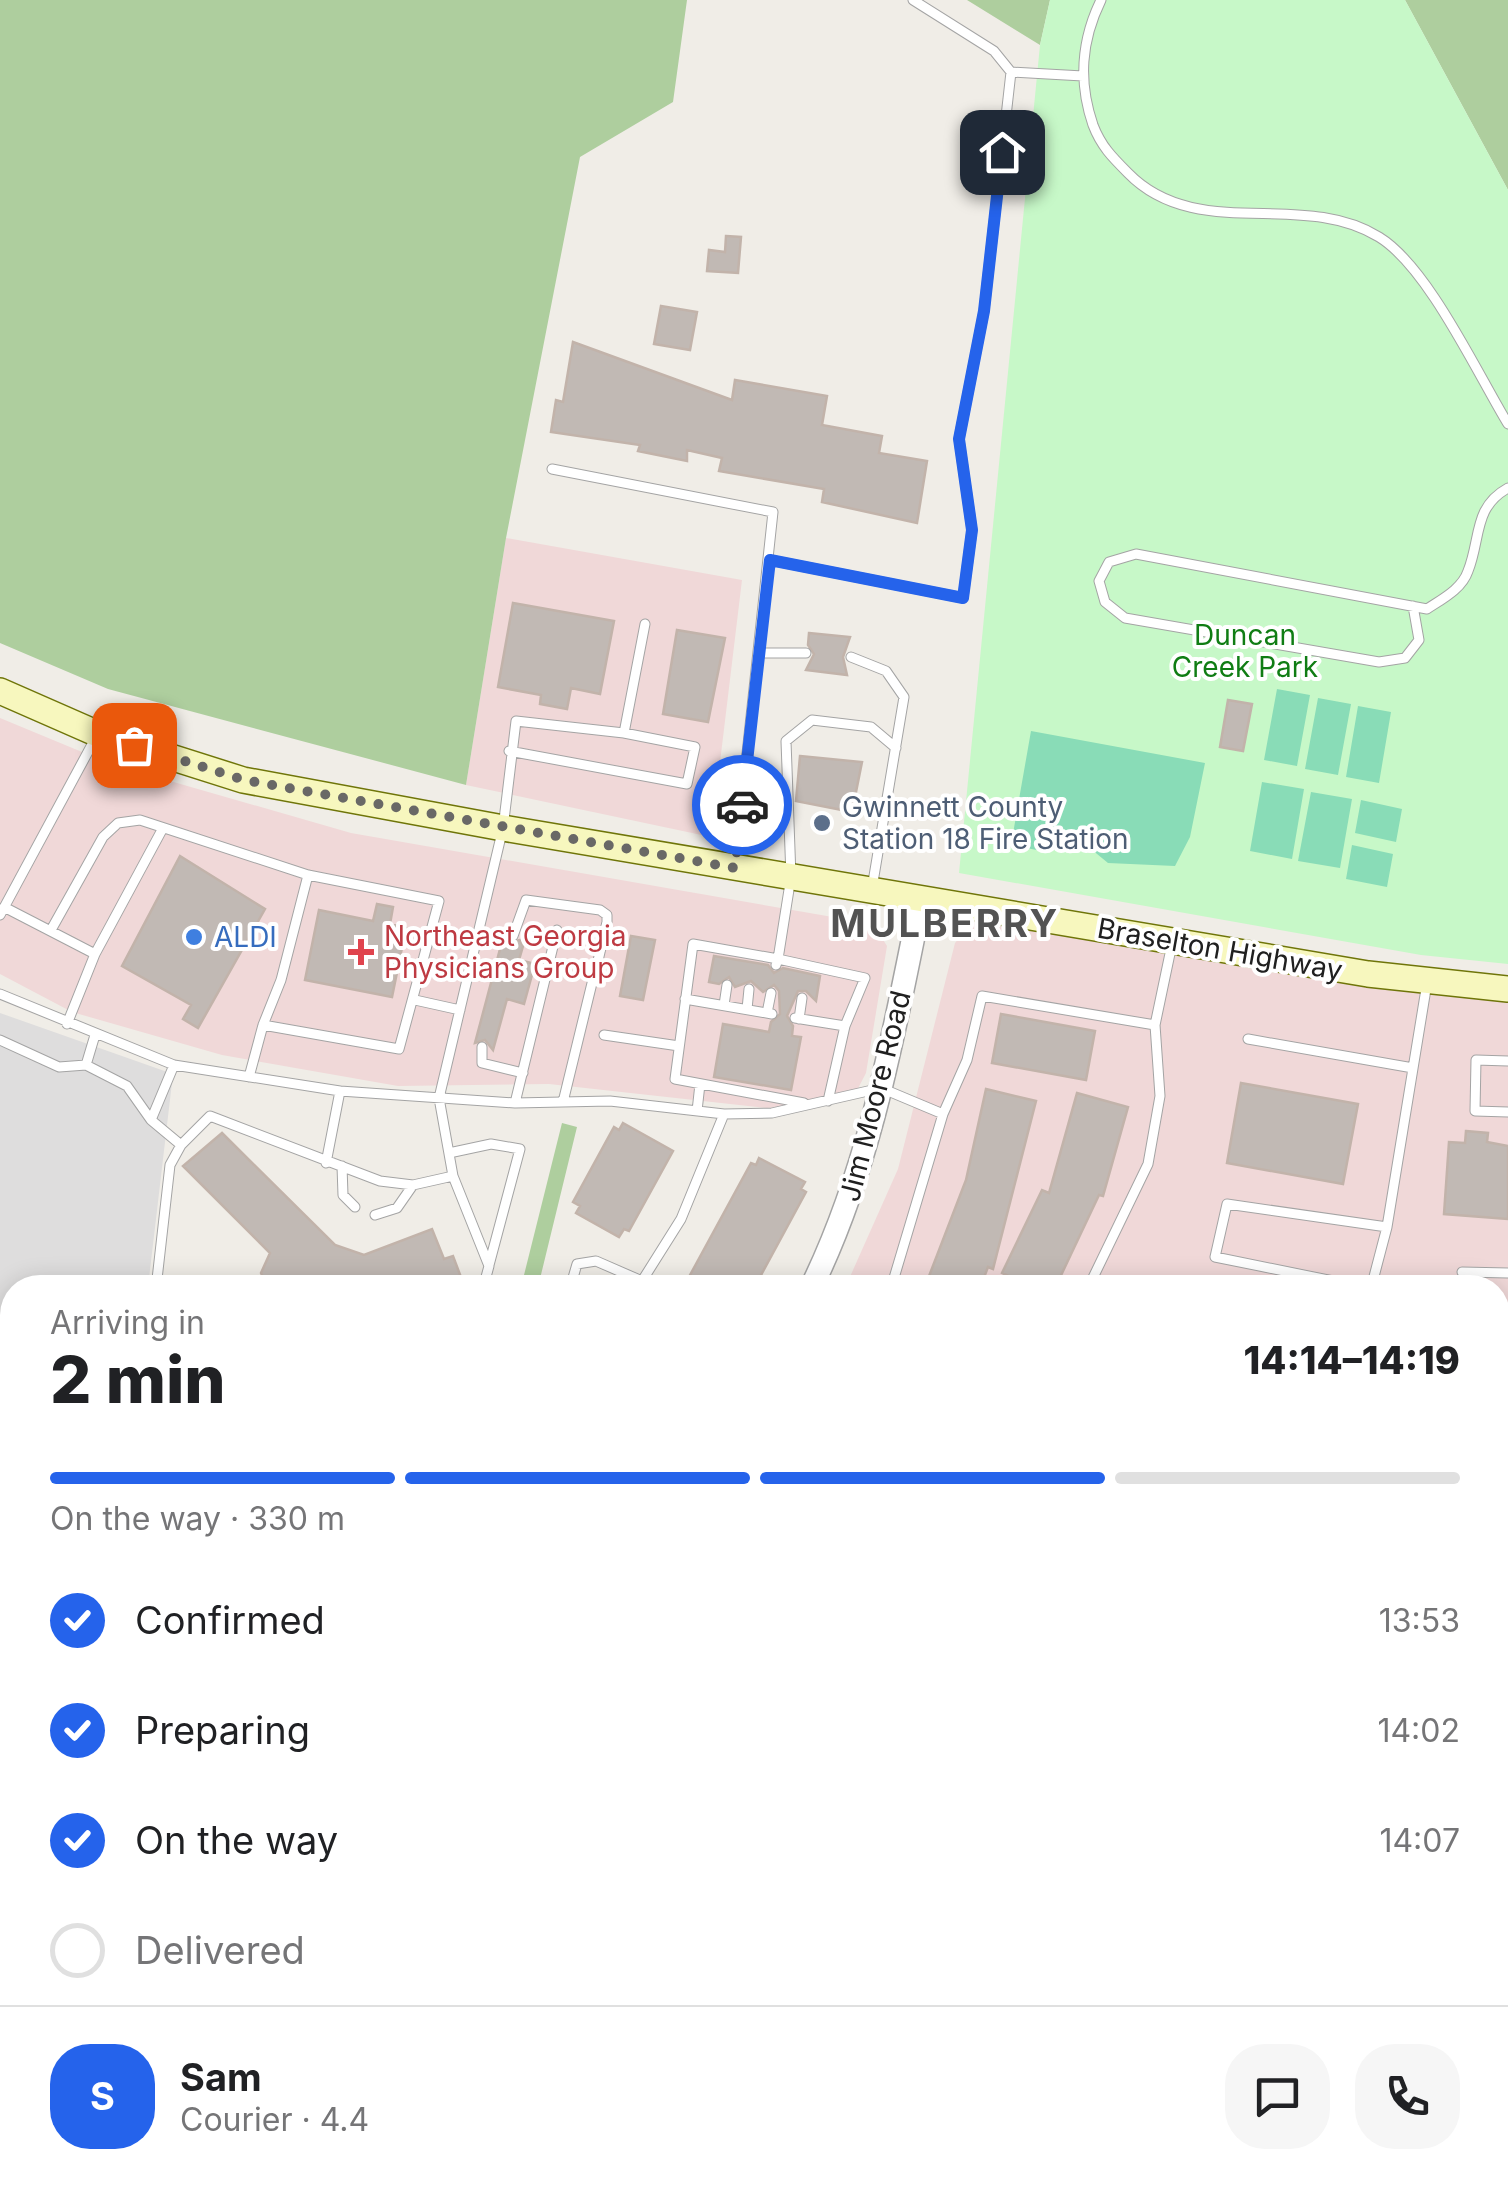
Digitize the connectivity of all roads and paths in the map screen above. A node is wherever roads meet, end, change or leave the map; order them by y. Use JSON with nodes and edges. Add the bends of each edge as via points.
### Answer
{"nodes":[{"id":1,"x":913,"y":0,"type":"edge"},
{"id":2,"x":1101,"y":0,"type":"edge"},
{"id":3,"x":1011,"y":72,"type":"junction"},
{"id":4,"x":1083,"y":76,"type":"junction"},
{"id":5,"x":1508,"y":424,"type":"edge"},
{"id":6,"x":552,"y":470,"type":"dead end"},
{"id":7,"x":1508,"y":488,"type":"edge"},
{"id":8,"x":770,"y":560,"type":"junction"},
{"id":9,"x":1413,"y":606,"type":"junction"},
{"id":10,"x":645,"y":624,"type":"dead end"},
{"id":11,"x":760,"y":653,"type":"junction"},
{"id":12,"x":806,"y":653,"type":"dead end"},
{"id":13,"x":851,"y":657,"type":"dead end"},
{"id":14,"x":0,"y":691,"type":"edge"},
{"id":15,"x":624,"y":733,"type":"junction"},
{"id":16,"x":98,"y":734,"type":"junction"},
{"id":17,"x":896,"y":748,"type":"junction"},
{"id":18,"x":510,"y":750,"type":"junction"},
{"id":19,"x":163,"y":828,"type":"junction"},
{"id":20,"x":503,"y":828,"type":"junction"},
{"id":21,"x":735,"y":868,"type":"junction"},
{"id":22,"x":308,"y":875,"type":"junction"},
{"id":23,"x":792,"y":878,"type":"junction"},
{"id":24,"x":872,"y":891,"type":"junction"},
{"id":25,"x":922,"y":899,"type":"junction"},
{"id":26,"x":3,"y":906,"type":"edge"},
{"id":27,"x":51,"y":930,"type":"junction"},
{"id":28,"x":556,"y":930,"type":"dead end"},
{"id":29,"x":513,"y":936,"type":"dead end"},
{"id":30,"x":1172,"y":941,"type":"junction"},
{"id":31,"x":95,"y":954,"type":"junction"},
{"id":32,"x":777,"y":962,"type":"junction"},
{"id":33,"x":596,"y":965,"type":"dead end"},
{"id":34,"x":593,"y":979,"type":"dead end"},
{"id":35,"x":1428,"y":980,"type":"junction"},
{"id":36,"x":728,"y":985,"type":"dead end"},
{"id":37,"x":749,"y":989,"type":"dead end"},
{"id":38,"x":1508,"y":989,"type":"edge"},
{"id":39,"x":770,"y":993,"type":"dead end"},
{"id":40,"x":0,"y":994,"type":"edge"},
{"id":41,"x":802,"y":998,"type":"dead end"},
{"id":42,"x":686,"y":999,"type":"junction"},
{"id":43,"x":415,"y":1000,"type":"junction"},
{"id":44,"x":724,"y":1006,"type":"junction"},
{"id":45,"x":747,"y":1009,"type":"junction"},
{"id":46,"x":460,"y":1010,"type":"junction"},
{"id":47,"x":67,"y":1024,"type":"junction"},
{"id":48,"x":263,"y":1025,"type":"junction"},
{"id":49,"x":1155,"y":1025,"type":"junction"},
{"id":50,"x":845,"y":1026,"type":"junction"},
{"id":51,"x":95,"y":1035,"type":"junction"},
{"id":52,"x":604,"y":1035,"type":"dead end"},
{"id":53,"x":1248,"y":1039,"type":"dead end"},
{"id":54,"x":0,"y":1040,"type":"edge"},
{"id":55,"x":679,"y":1046,"type":"junction"},
{"id":56,"x":482,"y":1047,"type":"dead end"},
{"id":57,"x":1508,"y":1061,"type":"edge"},
{"id":58,"x":86,"y":1065,"type":"junction"},
{"id":59,"x":174,"y":1065,"type":"junction"},
{"id":60,"x":1414,"y":1068,"type":"junction"},
{"id":61,"x":522,"y":1073,"type":"junction"},
{"id":62,"x":250,"y":1078,"type":"junction"},
{"id":63,"x":700,"y":1084,"type":"junction"},
{"id":64,"x":881,"y":1088,"type":"junction"},
{"id":65,"x":340,"y":1091,"type":"junction"},
{"id":66,"x":439,"y":1098,"type":"junction"},
{"id":67,"x":828,"y":1101,"type":"junction"},
{"id":68,"x":515,"y":1102,"type":"junction"},
{"id":69,"x":563,"y":1102,"type":"junction"},
{"id":70,"x":812,"y":1104,"type":"junction"},
{"id":71,"x":697,"y":1111,"type":"junction"},
{"id":72,"x":1508,"y":1112,"type":"edge"},
{"id":73,"x":724,"y":1114,"type":"junction"},
{"id":74,"x":942,"y":1114,"type":"junction"},
{"id":75,"x":150,"y":1120,"type":"junction"},
{"id":76,"x":181,"y":1145,"type":"junction"},
{"id":77,"x":449,"y":1152,"type":"junction"},
{"id":78,"x":326,"y":1162,"type":"junction"},
{"id":79,"x":342,"y":1166,"type":"junction"},
{"id":80,"x":453,"y":1176,"type":"junction"},
{"id":81,"x":413,"y":1185,"type":"junction"},
{"id":82,"x":355,"y":1207,"type":"dead end"},
{"id":83,"x":376,"y":1215,"type":"dead end"},
{"id":84,"x":1387,"y":1228,"type":"junction"},
{"id":85,"x":489,"y":1266,"type":"junction"},
{"id":86,"x":1462,"y":1272,"type":"dead end"},
{"id":87,"x":1508,"y":1272,"type":"edge"},
{"id":88,"x":157,"y":1275,"type":"edge"},
{"id":89,"x":487,"y":1275,"type":"edge"},
{"id":90,"x":574,"y":1275,"type":"edge"},
{"id":91,"x":625,"y":1275,"type":"edge"},
{"id":92,"x":649,"y":1275,"type":"edge"},
{"id":93,"x":818,"y":1275,"type":"edge"},
{"id":94,"x":895,"y":1275,"type":"edge"},
{"id":95,"x":1094,"y":1275,"type":"edge"},
{"id":96,"x":1305,"y":1275,"type":"edge"},
{"id":97,"x":1374,"y":1275,"type":"edge"}],
"edges":[{"from":1,"to":3,"type":"lane","via":[[994,51]]},
{"from":2,"to":4,"type":"lane","via":[[1082,57]]},
{"from":3,"to":4,"type":"lane"},
{"from":3,"to":8,"type":"lane","via":[[984,311],[959,439],[972,530],[963,598]]},
{"from":4,"to":5,"type":"lane","via":[[1101,146],[1142,188],[1193,211],[1334,217],[1379,237],[1412,264]]},
{"from":6,"to":8,"type":"lane","via":[[773,512]]},
{"from":7,"to":9,"type":"lane","via":[[1481,512],[1468,574],[1428,609]]},
{"from":8,"to":11,"type":"lane"},
{"from":9,"to":9,"type":"lane","via":[[1136,554],[1109,562],[1100,581],[1105,602],[1125,618],[1378,662],[1405,658],[1418,640]]},
{"from":10,"to":15,"type":"lane"},
{"from":11,"to":12,"type":"lane"},
{"from":11,"to":21,"type":"lane"},
{"from":13,"to":17,"type":"lane","via":[[886,671],[904,698]]},
{"from":14,"to":16,"type":"main road","name":"Braselton Highway"},
{"from":15,"to":18,"type":"lane","via":[[516,722]]},
{"from":15,"to":18,"type":"lane","via":[[695,748],[687,784]]},
{"from":16,"to":20,"type":"main road","name":"Braselton Highway","via":[[244,780]]},
{"from":16,"to":26,"type":"lane"},
{"from":17,"to":23,"type":"lane","via":[[871,728],[812,720],[786,742]]},
{"from":17,"to":24,"type":"lane"},
{"from":18,"to":20,"type":"lane"},
{"from":19,"to":22,"type":"lane"},
{"from":19,"to":27,"type":"lane","via":[[118,822]]},
{"from":19,"to":31,"type":"lane"},
{"from":20,"to":21,"type":"main road","name":"Braselton Highway"},
{"from":20,"to":46,"type":"lane"},
{"from":21,"to":23,"type":"main road","name":"Braselton Highway"},
{"from":22,"to":43,"type":"lane","via":[[439,901]]},
{"from":22,"to":48,"type":"lane"},
{"from":23,"to":24,"type":"main road","name":"Braselton Highway"},
{"from":23,"to":32,"type":"lane"},
{"from":24,"to":25,"type":"main road","name":"Braselton Highway"},
{"from":25,"to":30,"type":"main road","name":"Braselton Highway"},
{"from":25,"to":64,"type":"street","name":"Jim Moore Road"},
{"from":26,"to":27,"type":"lane"},
{"from":27,"to":31,"type":"lane"},
{"from":28,"to":61,"type":"lane"},
{"from":29,"to":33,"type":"lane","via":[[526,900],[600,910],[608,915]]},
{"from":30,"to":35,"type":"main road","name":"Braselton Highway"},
{"from":30,"to":49,"type":"lane"},
{"from":31,"to":47,"type":"lane"},
{"from":32,"to":42,"type":"lane","via":[[693,944]]},
{"from":32,"to":50,"type":"lane","via":[[865,978]]},
{"from":34,"to":69,"type":"lane"},
{"from":35,"to":38,"type":"main road","name":"Braselton Highway"},
{"from":35,"to":60,"type":"lane"},
{"from":36,"to":44,"type":"lane"},
{"from":37,"to":45,"type":"lane"},
{"from":39,"to":45,"type":"lane","via":[[770,1013]]},
{"from":40,"to":47,"type":"lane"},
{"from":41,"to":50,"type":"lane","via":[[797,1018]]},
{"from":42,"to":44,"type":"lane"},
{"from":42,"to":55,"type":"lane"},
{"from":43,"to":46,"type":"lane"},
{"from":43,"to":48,"type":"lane","via":[[399,1049]]},
{"from":44,"to":45,"type":"lane"},
{"from":46,"to":66,"type":"lane"},
{"from":47,"to":51,"type":"lane"},
{"from":48,"to":62,"type":"lane"},
{"from":49,"to":74,"type":"lane","via":[[982,996],[967,1060]]},
{"from":49,"to":95,"type":"lane","via":[[1160,1096],[1148,1164]]},
{"from":50,"to":67,"type":"lane"},
{"from":51,"to":58,"type":"lane"},
{"from":51,"to":59,"type":"lane"},
{"from":52,"to":55,"type":"lane"},
{"from":53,"to":60,"type":"lane"},
{"from":54,"to":58,"type":"lane","via":[[59,1067]]},
{"from":55,"to":63,"type":"lane","via":[[675,1078]]},
{"from":56,"to":61,"type":"lane","via":[[482,1063]]},
{"from":57,"to":72,"type":"lane","via":[[1476,1060],[1475,1111]]},
{"from":58,"to":75,"type":"lane","via":[[126,1086]]},
{"from":59,"to":62,"type":"lane"},
{"from":59,"to":75,"type":"lane"},
{"from":60,"to":84,"type":"lane"},
{"from":61,"to":68,"type":"lane"},
{"from":62,"to":65,"type":"lane"},
{"from":63,"to":70,"type":"lane"},
{"from":63,"to":71,"type":"lane"},
{"from":64,"to":67,"type":"lane"},
{"from":64,"to":74,"type":"lane"},
{"from":64,"to":93,"type":"street","name":"Jim Moore Road","via":[[842,1226]]},
{"from":65,"to":66,"type":"lane"},
{"from":65,"to":78,"type":"lane"},
{"from":66,"to":68,"type":"lane"},
{"from":66,"to":77,"type":"lane"},
{"from":67,"to":70,"type":"lane"},
{"from":68,"to":69,"type":"lane"},
{"from":69,"to":71,"type":"lane"},
{"from":70,"to":73,"type":"lane"},
{"from":71,"to":73,"type":"lane"},
{"from":73,"to":92,"type":"lane"},
{"from":74,"to":94,"type":"lane"},
{"from":75,"to":76,"type":"lane"},
{"from":76,"to":78,"type":"lane","via":[[210,1116]]},
{"from":76,"to":88,"type":"lane","via":[[170,1165]]},
{"from":77,"to":80,"type":"lane"},
{"from":77,"to":85,"type":"lane","via":[[491,1144],[520,1149]]},
{"from":78,"to":79,"type":"lane"},
{"from":79,"to":81,"type":"lane"},
{"from":79,"to":82,"type":"lane","via":[[342,1195]]},
{"from":80,"to":81,"type":"lane"},
{"from":80,"to":85,"type":"lane"},
{"from":81,"to":83,"type":"lane","via":[[397,1208]]},
{"from":84,"to":96,"type":"lane","via":[[1227,1204],[1215,1257]]},
{"from":84,"to":97,"type":"lane"},
{"from":85,"to":89,"type":"lane"},
{"from":86,"to":87,"type":"lane"},
{"from":90,"to":91,"type":"lane","via":[[577,1264],[596,1261]]}]}
